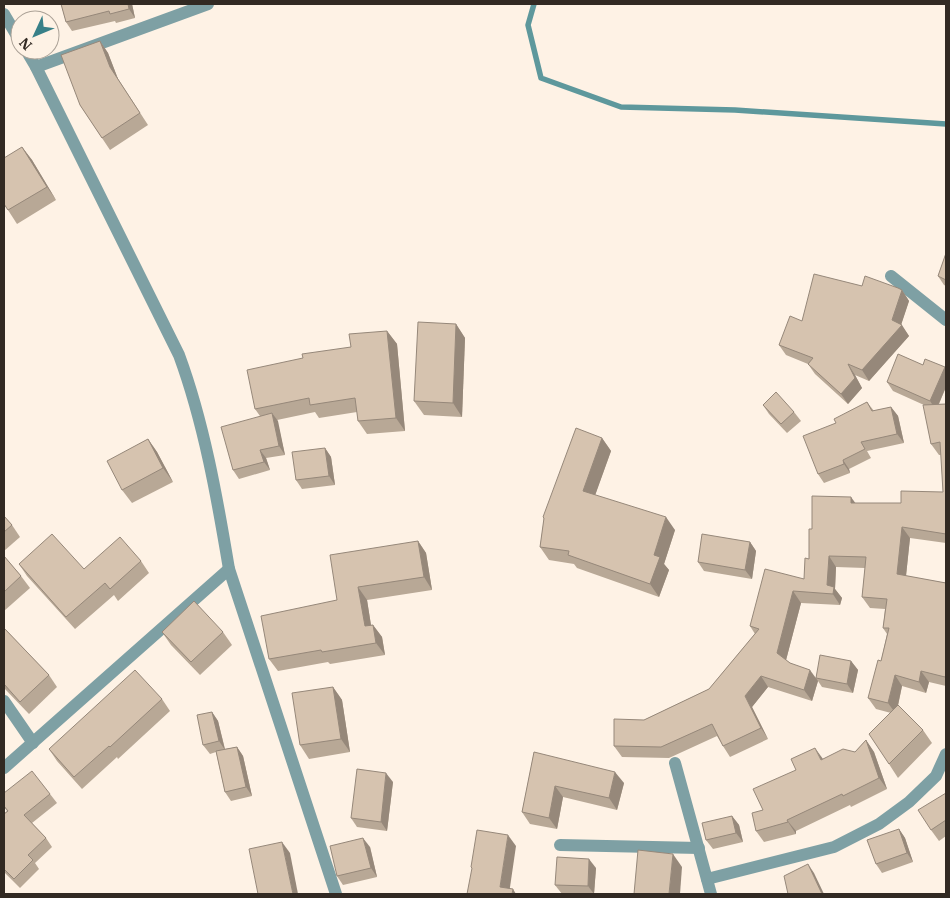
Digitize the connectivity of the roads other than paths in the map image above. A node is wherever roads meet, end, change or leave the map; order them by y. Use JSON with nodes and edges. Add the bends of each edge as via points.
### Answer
{"nodes":[{"id":1,"x":208,"y":4,"type":"edge"},
{"id":2,"x":32,"y":60,"type":"edge"},
{"id":3,"x":36,"y":68,"type":"junction"},
{"id":4,"x":891,"y":276,"type":"dead end"},
{"id":5,"x":946,"y":320,"type":"edge"},
{"id":6,"x":229,"y":569,"type":"junction"},
{"id":7,"x":4,"y":701,"type":"edge"},
{"id":8,"x":33,"y":743,"type":"junction"},
{"id":9,"x":946,"y":754,"type":"edge"},
{"id":10,"x":675,"y":763,"type":"dead end"},
{"id":11,"x":4,"y":768,"type":"edge"},
{"id":12,"x":560,"y":845,"type":"dead end"},
{"id":13,"x":698,"y":848,"type":"junction"},
{"id":14,"x":707,"y":879,"type":"junction"},
{"id":15,"x":336,"y":894,"type":"edge"},
{"id":16,"x":711,"y":894,"type":"edge"}],
"edges":[{"from":1,"to":3,"type":"street"},
{"from":2,"to":3,"type":"street"},
{"from":3,"to":6,"type":"street","via":[[179,355],[200,422]]},
{"from":4,"to":5,"type":"street"},
{"from":6,"to":8,"type":"street"},
{"from":6,"to":15,"type":"street"},
{"from":7,"to":8,"type":"street"},
{"from":8,"to":11,"type":"street"},
{"from":9,"to":14,"type":"street","via":[[936,776],[879,824],[834,847]]},
{"from":10,"to":13,"type":"street"},
{"from":12,"to":13,"type":"street"},
{"from":13,"to":14,"type":"street"},
{"from":14,"to":16,"type":"street"}]}
